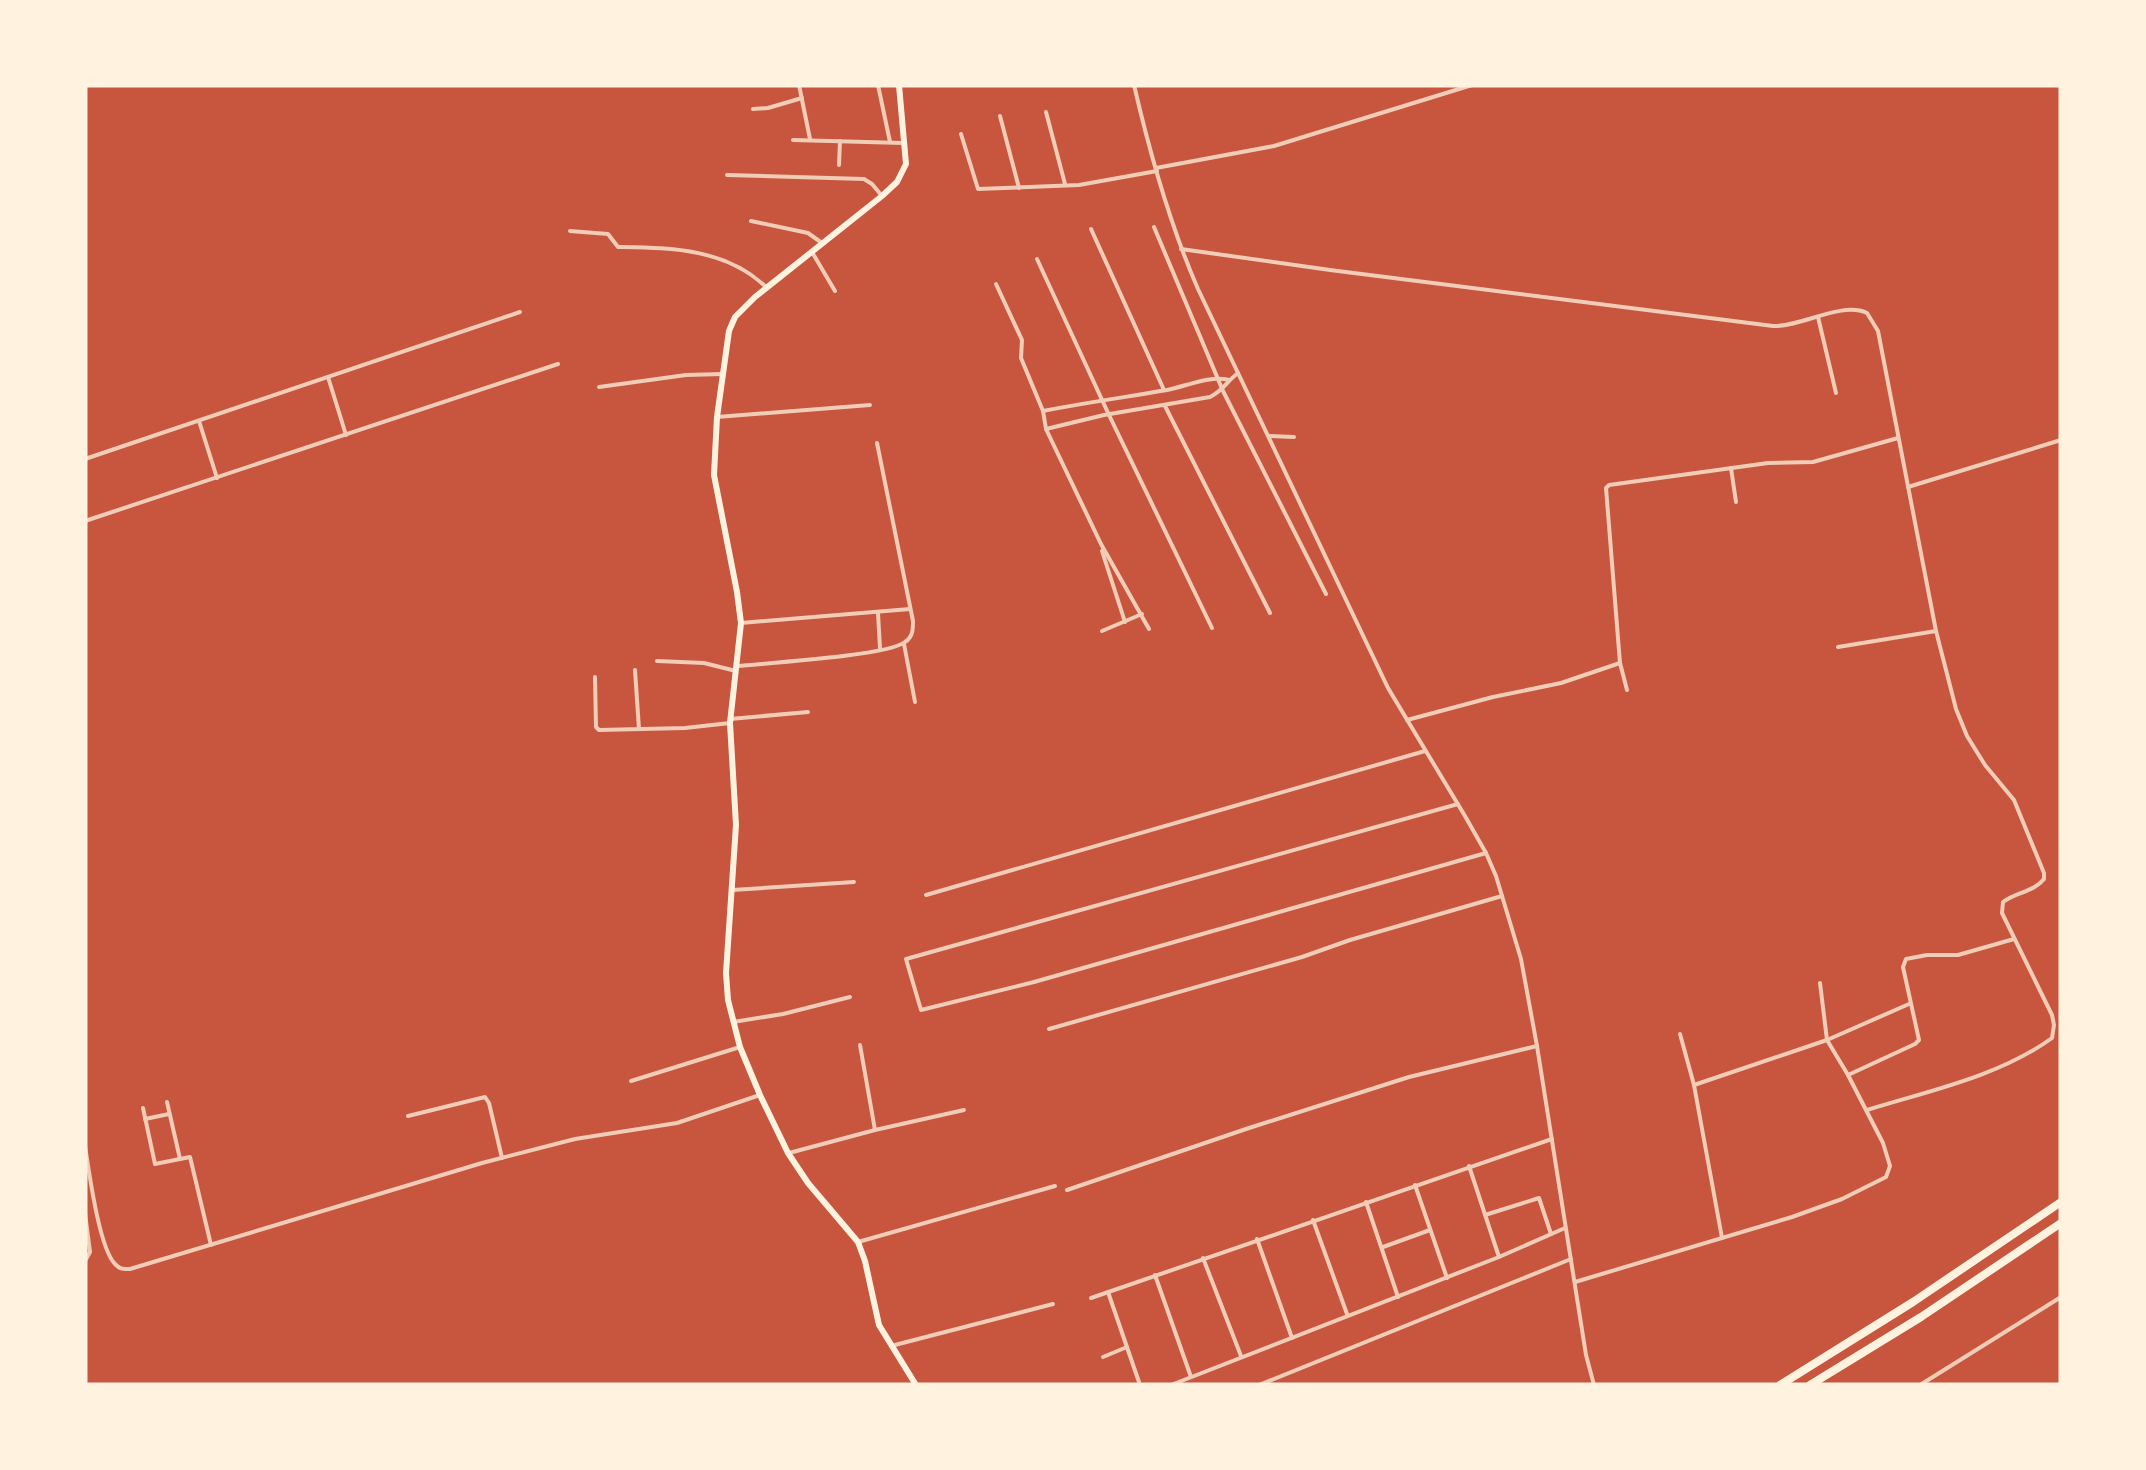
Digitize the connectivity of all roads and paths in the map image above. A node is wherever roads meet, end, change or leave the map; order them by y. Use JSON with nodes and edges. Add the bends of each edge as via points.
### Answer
{"nodes":[{"id":1,"x":799,"y":85,"type":"edge"},
{"id":2,"x":878,"y":85,"type":"edge"},
{"id":3,"x":898,"y":85,"type":"edge"},
{"id":4,"x":1135,"y":85,"type":"edge"},
{"id":5,"x":1472,"y":85,"type":"edge"},
{"id":6,"x":802,"y":98,"type":"junction"},
{"id":7,"x":753,"y":109,"type":"dead end"},
{"id":8,"x":1046,"y":112,"type":"dead end"},
{"id":9,"x":1000,"y":116,"type":"dead end"},
{"id":10,"x":961,"y":134,"type":"dead end"},
{"id":11,"x":793,"y":140,"type":"dead end"},
{"id":12,"x":810,"y":140,"type":"junction"},
{"id":13,"x":840,"y":141,"type":"junction"},
{"id":14,"x":891,"y":142,"type":"junction"},
{"id":15,"x":903,"y":143,"type":"junction"},
{"id":16,"x":839,"y":166,"type":"dead end"},
{"id":17,"x":1156,"y":169,"type":"junction"},
{"id":18,"x":727,"y":175,"type":"dead end"},
{"id":19,"x":1065,"y":186,"type":"junction"},
{"id":20,"x":1019,"y":188,"type":"junction"},
{"id":21,"x":878,"y":192,"type":"junction"},
{"id":22,"x":752,"y":221,"type":"dead end"},
{"id":23,"x":1154,"y":227,"type":"dead end"},
{"id":24,"x":1091,"y":229,"type":"dead end"},
{"id":25,"x":570,"y":231,"type":"dead end"},
{"id":26,"x":818,"y":238,"type":"junction"},
{"id":27,"x":1182,"y":249,"type":"junction"},
{"id":28,"x":812,"y":252,"type":"junction"},
{"id":29,"x":1038,"y":259,"type":"dead end"},
{"id":30,"x":762,"y":284,"type":"junction"},
{"id":31,"x":996,"y":284,"type":"dead end"},
{"id":32,"x":835,"y":291,"type":"dead end"},
{"id":33,"x":520,"y":312,"type":"dead end"},
{"id":34,"x":1818,"y":317,"type":"junction"},
{"id":35,"x":558,"y":364,"type":"dead end"},
{"id":36,"x":1238,"y":373,"type":"junction"},
{"id":37,"x":720,"y":374,"type":"junction"},
{"id":38,"x":328,"y":377,"type":"junction"},
{"id":39,"x":1217,"y":377,"type":"junction"},
{"id":40,"x":1228,"y":380,"type":"junction"},
{"id":41,"x":599,"y":387,"type":"dead end"},
{"id":42,"x":1164,"y":390,"type":"junction"},
{"id":43,"x":1223,"y":390,"type":"junction"},
{"id":44,"x":1836,"y":394,"type":"dead end"},
{"id":45,"x":1104,"y":400,"type":"junction"},
{"id":46,"x":870,"y":405,"type":"dead end"},
{"id":47,"x":1165,"y":406,"type":"junction"},
{"id":48,"x":1043,"y":411,"type":"junction"},
{"id":49,"x":1109,"y":415,"type":"junction"},
{"id":50,"x":717,"y":417,"type":"junction"},
{"id":51,"x":198,"y":421,"type":"junction"},
{"id":52,"x":1046,"y":429,"type":"junction"},
{"id":53,"x":346,"y":435,"type":"junction"},
{"id":54,"x":1267,"y":436,"type":"junction"},
{"id":55,"x":1294,"y":437,"type":"dead end"},
{"id":56,"x":1898,"y":438,"type":"junction"},
{"id":57,"x":2061,"y":440,"type":"edge"},
{"id":58,"x":877,"y":443,"type":"dead end"},
{"id":59,"x":85,"y":459,"type":"edge"},
{"id":60,"x":1731,"y":468,"type":"junction"},
{"id":61,"x":217,"y":478,"type":"junction"},
{"id":62,"x":1908,"y":487,"type":"junction"},
{"id":63,"x":1736,"y":502,"type":"dead end"},
{"id":64,"x":85,"y":522,"type":"edge"},
{"id":65,"x":1101,"y":544,"type":"junction"},
{"id":66,"x":1326,"y":594,"type":"dead end"},
{"id":67,"x":910,"y":609,"type":"junction"},
{"id":68,"x":1270,"y":612,"type":"dead end"},
{"id":69,"x":878,"y":613,"type":"junction"},
{"id":70,"x":1142,"y":614,"type":"junction"},
{"id":71,"x":1124,"y":622,"type":"junction"},
{"id":72,"x":740,"y":624,"type":"junction"},
{"id":73,"x":1212,"y":628,"type":"dead end"},
{"id":74,"x":1149,"y":629,"type":"dead end"},
{"id":75,"x":1102,"y":631,"type":"dead end"},
{"id":76,"x":1936,"y":631,"type":"junction"},
{"id":77,"x":904,"y":644,"type":"junction"},
{"id":78,"x":1838,"y":647,"type":"dead end"},
{"id":79,"x":880,"y":650,"type":"junction"},
{"id":80,"x":657,"y":661,"type":"dead end"},
{"id":81,"x":1620,"y":663,"type":"junction"},
{"id":82,"x":736,"y":669,"type":"junction"},
{"id":83,"x":636,"y":670,"type":"dead end"},
{"id":84,"x":595,"y":677,"type":"dead end"},
{"id":85,"x":1627,"y":690,"type":"dead end"},
{"id":86,"x":915,"y":702,"type":"dead end"},
{"id":87,"x":808,"y":712,"type":"dead end"},
{"id":88,"x":1406,"y":720,"type":"junction"},
{"id":89,"x":728,"y":722,"type":"junction"},
{"id":90,"x":640,"y":730,"type":"junction"},
{"id":91,"x":1426,"y":751,"type":"junction"},
{"id":92,"x":1458,"y":804,"type":"junction"},
{"id":93,"x":1486,"y":853,"type":"junction"},
{"id":94,"x":854,"y":882,"type":"dead end"},
{"id":95,"x":732,"y":890,"type":"junction"},
{"id":96,"x":926,"y":895,"type":"dead end"},
{"id":97,"x":1502,"y":896,"type":"junction"},
{"id":98,"x":2014,"y":939,"type":"junction"},
{"id":99,"x":1820,"y":983,"type":"dead end"},
{"id":100,"x":850,"y":997,"type":"dead end"},
{"id":101,"x":1910,"y":1004,"type":"junction"},
{"id":102,"x":733,"y":1022,"type":"junction"},
{"id":103,"x":1048,"y":1029,"type":"dead end"},
{"id":104,"x":1680,"y":1034,"type":"dead end"},
{"id":105,"x":1827,"y":1040,"type":"junction"},
{"id":106,"x":860,"y":1045,"type":"dead end"},
{"id":107,"x":1538,"y":1046,"type":"junction"},
{"id":108,"x":740,"y":1047,"type":"junction"},
{"id":109,"x":1848,"y":1075,"type":"junction"},
{"id":110,"x":630,"y":1080,"type":"dead end"},
{"id":111,"x":1694,"y":1085,"type":"junction"},
{"id":112,"x":757,"y":1096,"type":"junction"},
{"id":113,"x":167,"y":1102,"type":"dead end"},
{"id":114,"x":142,"y":1108,"type":"dead end"},
{"id":115,"x":964,"y":1110,"type":"dead end"},
{"id":116,"x":1867,"y":1110,"type":"junction"},
{"id":117,"x":170,"y":1114,"type":"junction"},
{"id":118,"x":408,"y":1116,"type":"dead end"},
{"id":119,"x":145,"y":1119,"type":"junction"},
{"id":120,"x":875,"y":1130,"type":"junction"},
{"id":121,"x":1552,"y":1139,"type":"junction"},
{"id":122,"x":85,"y":1146,"type":"edge"},
{"id":123,"x":788,"y":1153,"type":"junction"},
{"id":124,"x":502,"y":1158,"type":"junction"},
{"id":125,"x":180,"y":1159,"type":"junction"},
{"id":126,"x":1469,"y":1166,"type":"junction"},
{"id":127,"x":1415,"y":1185,"type":"junction"},
{"id":128,"x":1055,"y":1186,"type":"dead end"},
{"id":129,"x":1067,"y":1190,"type":"dead end"},
{"id":130,"x":1366,"y":1202,"type":"junction"},
{"id":131,"x":2061,"y":1202,"type":"edge"},
{"id":132,"x":85,"y":1213,"type":"edge"},
{"id":133,"x":1486,"y":1215,"type":"junction"},
{"id":134,"x":1314,"y":1220,"type":"junction"},
{"id":135,"x":2061,"y":1224,"type":"edge"},
{"id":136,"x":1565,"y":1228,"type":"junction"},
{"id":137,"x":1430,"y":1230,"type":"junction"},
{"id":138,"x":1551,"y":1234,"type":"junction"},
{"id":139,"x":1722,"y":1238,"type":"junction"},
{"id":140,"x":1257,"y":1239,"type":"junction"},
{"id":141,"x":858,"y":1242,"type":"junction"},
{"id":142,"x":212,"y":1246,"type":"junction"},
{"id":143,"x":1382,"y":1248,"type":"junction"},
{"id":144,"x":1499,"y":1257,"type":"junction"},
{"id":145,"x":1204,"y":1258,"type":"junction"},
{"id":146,"x":1570,"y":1259,"type":"junction"},
{"id":147,"x":85,"y":1261,"type":"edge"},
{"id":148,"x":1154,"y":1275,"type":"junction"},
{"id":149,"x":1447,"y":1278,"type":"junction"},
{"id":150,"x":1575,"y":1282,"type":"junction"},
{"id":151,"x":1108,"y":1292,"type":"junction"},
{"id":152,"x":1398,"y":1297,"type":"junction"},
{"id":153,"x":2061,"y":1297,"type":"edge"},
{"id":154,"x":1092,"y":1298,"type":"dead end"},
{"id":155,"x":1053,"y":1304,"type":"dead end"},
{"id":156,"x":1347,"y":1316,"type":"junction"},
{"id":157,"x":1292,"y":1338,"type":"junction"},
{"id":158,"x":891,"y":1346,"type":"junction"},
{"id":159,"x":1127,"y":1347,"type":"junction"},
{"id":160,"x":1103,"y":1357,"type":"dead end"},
{"id":161,"x":1242,"y":1358,"type":"junction"},
{"id":162,"x":1190,"y":1377,"type":"junction"},
{"id":163,"x":916,"y":1385,"type":"edge"},
{"id":164,"x":1140,"y":1385,"type":"edge"},
{"id":165,"x":1171,"y":1385,"type":"edge"},
{"id":166,"x":1260,"y":1385,"type":"edge"},
{"id":167,"x":1594,"y":1385,"type":"edge"},
{"id":168,"x":1780,"y":1385,"type":"edge"},
{"id":169,"x":1810,"y":1385,"type":"edge"},
{"id":170,"x":1920,"y":1385,"type":"edge"}],
"edges":[{"from":1,"to":6,"type":"street"},
{"from":2,"to":14,"type":"street"},
{"from":3,"to":15,"type":"main road"},
{"from":4,"to":17,"type":"street"},
{"from":5,"to":17,"type":"street","via":[[1274,146]]},
{"from":6,"to":7,"type":"street"},
{"from":6,"to":12,"type":"street"},
{"from":8,"to":19,"type":"street"},
{"from":9,"to":20,"type":"street"},
{"from":10,"to":20,"type":"street","via":[[978,189]]},
{"from":11,"to":12,"type":"street"},
{"from":12,"to":13,"type":"street"},
{"from":13,"to":14,"type":"street"},
{"from":13,"to":16,"type":"street"},
{"from":14,"to":15,"type":"street"},
{"from":15,"to":21,"type":"main road","via":[[905,169],[898,182]]},
{"from":17,"to":19,"type":"street"},
{"from":17,"to":27,"type":"street"},
{"from":18,"to":21,"type":"street","via":[[864,179]]},
{"from":19,"to":20,"type":"street"},
{"from":21,"to":26,"type":"main road"},
{"from":22,"to":26,"type":"street"},
{"from":23,"to":39,"type":"street"},
{"from":24,"to":42,"type":"street"},
{"from":25,"to":30,"type":"street","via":[[608,234],[618,247],[703,254],[738,266]]},
{"from":26,"to":28,"type":"main road"},
{"from":27,"to":34,"type":"street","via":[[1749,323],[1785,326]]},
{"from":27,"to":36,"type":"street"},
{"from":28,"to":30,"type":"main road"},
{"from":28,"to":32,"type":"street"},
{"from":29,"to":45,"type":"street"},
{"from":30,"to":37,"type":"main road","via":[[731,324]]},
{"from":31,"to":48,"type":"street"},
{"from":33,"to":38,"type":"street"},
{"from":34,"to":44,"type":"street"},
{"from":34,"to":56,"type":"street","via":[[1853,309],[1873,321]]},
{"from":35,"to":53,"type":"street"},
{"from":36,"to":40,"type":"street"},
{"from":36,"to":54,"type":"street"},
{"from":37,"to":41,"type":"street"},
{"from":37,"to":50,"type":"main road"},
{"from":38,"to":51,"type":"street"},
{"from":38,"to":53,"type":"street"},
{"from":39,"to":40,"type":"street"},
{"from":39,"to":42,"type":"street"},
{"from":39,"to":43,"type":"street"},
{"from":40,"to":43,"type":"street"},
{"from":42,"to":45,"type":"street"},
{"from":43,"to":47,"type":"street"},
{"from":43,"to":66,"type":"street"},
{"from":45,"to":48,"type":"street"},
{"from":45,"to":49,"type":"street"},
{"from":46,"to":50,"type":"street"},
{"from":47,"to":49,"type":"street"},
{"from":47,"to":68,"type":"street"},
{"from":48,"to":52,"type":"street"},
{"from":49,"to":52,"type":"street"},
{"from":49,"to":73,"type":"street"},
{"from":50,"to":72,"type":"main road","via":[[714,474]]},
{"from":51,"to":59,"type":"street"},
{"from":51,"to":61,"type":"street"},
{"from":52,"to":65,"type":"street"},
{"from":53,"to":61,"type":"street"},
{"from":54,"to":55,"type":"street"},
{"from":54,"to":88,"type":"street"},
{"from":56,"to":60,"type":"street","via":[[1813,462]]},
{"from":56,"to":62,"type":"street"},
{"from":57,"to":62,"type":"street"},
{"from":58,"to":67,"type":"street"},
{"from":60,"to":63,"type":"street"},
{"from":60,"to":81,"type":"street","via":[[1606,488]]},
{"from":61,"to":64,"type":"street"},
{"from":62,"to":76,"type":"street"},
{"from":65,"to":70,"type":"street"},
{"from":65,"to":71,"type":"street"},
{"from":67,"to":69,"type":"street"},
{"from":67,"to":77,"type":"street","via":[[913,632]]},
{"from":69,"to":72,"type":"street"},
{"from":69,"to":79,"type":"street"},
{"from":70,"to":71,"type":"street"},
{"from":70,"to":74,"type":"street"},
{"from":71,"to":75,"type":"street"},
{"from":72,"to":82,"type":"main road"},
{"from":76,"to":78,"type":"street"},
{"from":76,"to":98,"type":"street","via":[[1967,736],[2014,800],[2044,873],[2038,887],[2003,902]]},
{"from":77,"to":79,"type":"street"},
{"from":77,"to":86,"type":"street"},
{"from":79,"to":82,"type":"street"},
{"from":80,"to":82,"type":"street"},
{"from":81,"to":85,"type":"street"},
{"from":81,"to":88,"type":"street"},
{"from":82,"to":89,"type":"main road"},
{"from":83,"to":90,"type":"street"},
{"from":84,"to":90,"type":"street","via":[[597,729]]},
{"from":87,"to":89,"type":"street"},
{"from":88,"to":91,"type":"street"},
{"from":89,"to":90,"type":"street"},
{"from":89,"to":95,"type":"main road","via":[[736,825]]},
{"from":91,"to":92,"type":"street"},
{"from":91,"to":96,"type":"street"},
{"from":92,"to":93,"type":"street"},
{"from":92,"to":93,"type":"street","via":[[906,960],[922,1010]]},
{"from":93,"to":97,"type":"street"},
{"from":94,"to":95,"type":"street"},
{"from":95,"to":102,"type":"main road","via":[[726,973]]},
{"from":97,"to":103,"type":"street"},
{"from":97,"to":107,"type":"street"},
{"from":98,"to":101,"type":"street","via":[[1958,956],[1906,959]]},
{"from":98,"to":116,"type":"street","via":[[2052,1015],[2052,1038],[1996,1069]]},
{"from":99,"to":105,"type":"street"},
{"from":100,"to":102,"type":"street"},
{"from":101,"to":105,"type":"street"},
{"from":101,"to":109,"type":"street","via":[[1917,1042]]},
{"from":102,"to":108,"type":"main road"},
{"from":104,"to":111,"type":"street"},
{"from":105,"to":109,"type":"street"},
{"from":105,"to":111,"type":"street"},
{"from":106,"to":120,"type":"street"},
{"from":107,"to":121,"type":"street"},
{"from":107,"to":129,"type":"street","via":[[1408,1077]]},
{"from":108,"to":110,"type":"street"},
{"from":108,"to":112,"type":"main road"},
{"from":109,"to":116,"type":"street"},
{"from":111,"to":139,"type":"street"},
{"from":112,"to":123,"type":"main road"},
{"from":112,"to":124,"type":"street","via":[[677,1123]]},
{"from":113,"to":117,"type":"street"},
{"from":114,"to":119,"type":"street"},
{"from":115,"to":120,"type":"street"},
{"from":116,"to":139,"type":"street","via":[[1888,1154],[1886,1177],[1842,1199]]},
{"from":117,"to":119,"type":"street"},
{"from":117,"to":125,"type":"street"},
{"from":118,"to":124,"type":"street","via":[[485,1096]]},
{"from":119,"to":125,"type":"street","via":[[155,1164]]},
{"from":120,"to":123,"type":"street"},
{"from":121,"to":126,"type":"street"},
{"from":121,"to":136,"type":"street"},
{"from":122,"to":142,"type":"street","via":[[103,1238],[121,1268]]},
{"from":123,"to":141,"type":"main road"},
{"from":124,"to":142,"type":"street"},
{"from":125,"to":142,"type":"street","via":[[190,1157]]},
{"from":126,"to":127,"type":"street"},
{"from":126,"to":133,"type":"street"},
{"from":127,"to":130,"type":"street"},
{"from":127,"to":137,"type":"street"},
{"from":128,"to":141,"type":"street"},
{"from":130,"to":134,"type":"street"},
{"from":130,"to":143,"type":"street"},
{"from":131,"to":168,"type":"highway"},
{"from":132,"to":147,"type":"street"},
{"from":133,"to":138,"type":"street","via":[[1538,1198]]},
{"from":133,"to":144,"type":"street"},
{"from":134,"to":140,"type":"street"},
{"from":134,"to":156,"type":"street"},
{"from":135,"to":169,"type":"highway"},
{"from":136,"to":138,"type":"street"},
{"from":136,"to":146,"type":"street"},
{"from":137,"to":143,"type":"street"},
{"from":137,"to":149,"type":"street"},
{"from":138,"to":144,"type":"street"},
{"from":139,"to":150,"type":"street"},
{"from":140,"to":145,"type":"street"},
{"from":140,"to":157,"type":"street"},
{"from":141,"to":158,"type":"main road","via":[[876,1316]]},
{"from":143,"to":152,"type":"street"},
{"from":144,"to":149,"type":"street"},
{"from":145,"to":148,"type":"street"},
{"from":145,"to":161,"type":"street"},
{"from":146,"to":150,"type":"street"},
{"from":146,"to":166,"type":"street"},
{"from":148,"to":151,"type":"street"},
{"from":148,"to":162,"type":"street"},
{"from":149,"to":152,"type":"street"},
{"from":150,"to":167,"type":"street"},
{"from":151,"to":154,"type":"street"},
{"from":151,"to":159,"type":"street"},
{"from":152,"to":156,"type":"street"},
{"from":153,"to":170,"type":"street"},
{"from":155,"to":158,"type":"street"},
{"from":156,"to":157,"type":"street"},
{"from":157,"to":161,"type":"street"},
{"from":158,"to":163,"type":"main road"},
{"from":159,"to":160,"type":"street"},
{"from":159,"to":164,"type":"street"},
{"from":161,"to":162,"type":"street"},
{"from":162,"to":165,"type":"street"}]}
